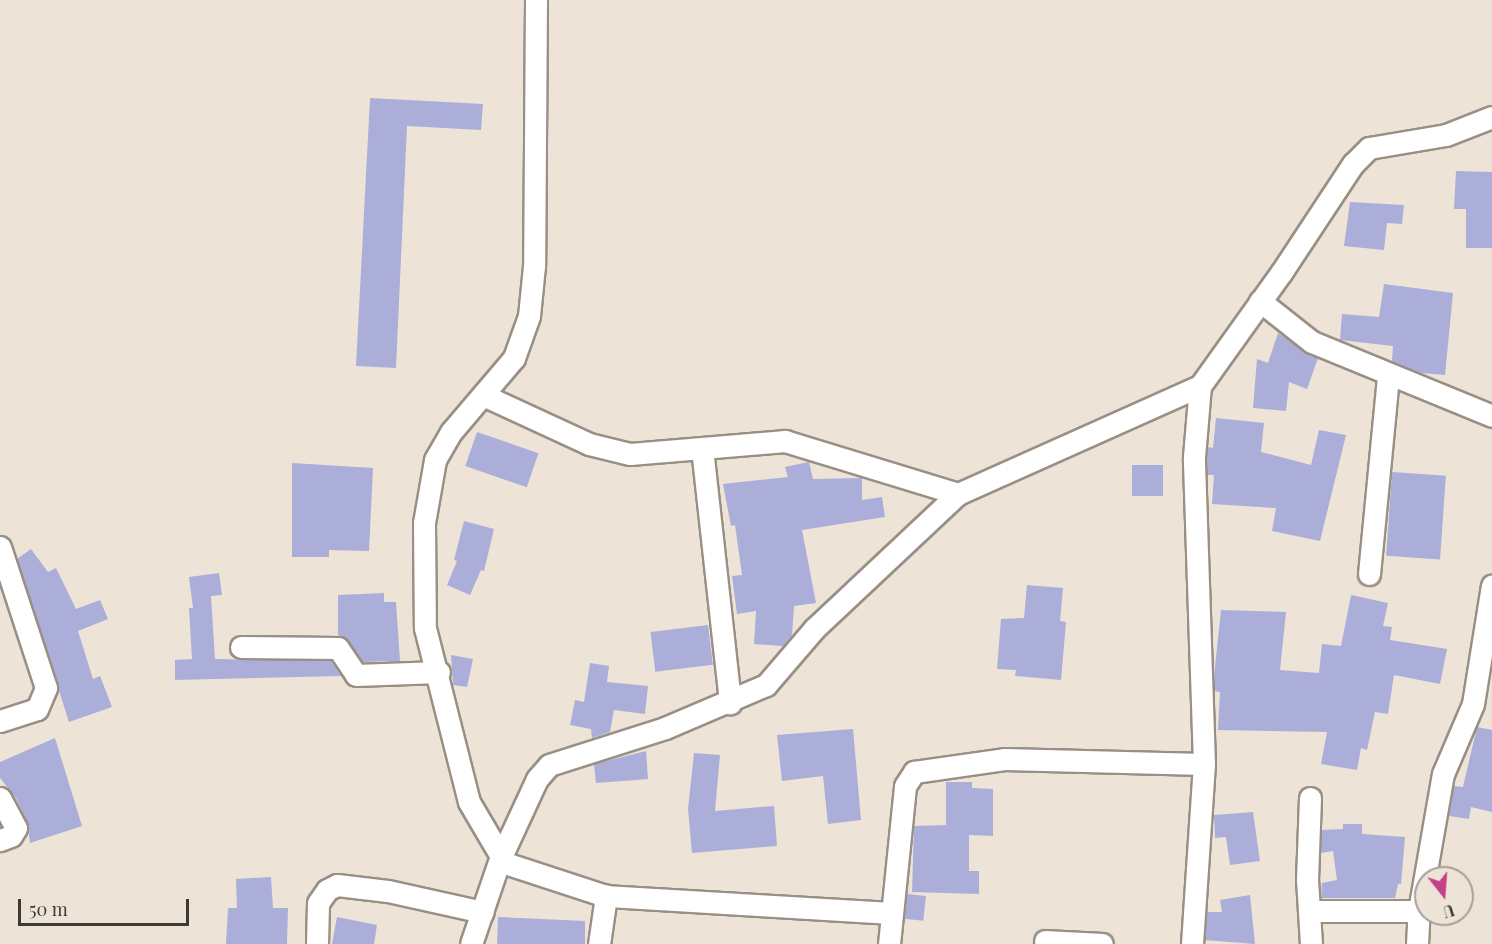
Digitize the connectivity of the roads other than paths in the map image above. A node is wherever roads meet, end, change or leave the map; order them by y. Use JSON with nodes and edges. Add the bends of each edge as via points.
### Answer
{"nodes":[{"id":1,"x":536,"y":0,"type":"edge"},
{"id":2,"x":1492,"y":117,"type":"edge"},
{"id":3,"x":1260,"y":301,"type":"junction"},
{"id":4,"x":1388,"y":375,"type":"junction"},
{"id":5,"x":1200,"y":386,"type":"junction"},
{"id":6,"x":483,"y":395,"type":"junction"},
{"id":7,"x":1492,"y":416,"type":"edge"},
{"id":8,"x":702,"y":448,"type":"junction"},
{"id":9,"x":958,"y":494,"type":"junction"},
{"id":10,"x":0,"y":547,"type":"edge"},
{"id":11,"x":1370,"y":574,"type":"dead end"},
{"id":12,"x":1492,"y":586,"type":"edge"},
{"id":13,"x":241,"y":647,"type":"dead end"},
{"id":14,"x":438,"y":672,"type":"junction"},
{"id":15,"x":730,"y":703,"type":"junction"},
{"id":16,"x":0,"y":721,"type":"edge"},
{"id":17,"x":1204,"y":764,"type":"junction"},
{"id":18,"x":0,"y":798,"type":"edge"},
{"id":19,"x":1310,"y":798,"type":"dead end"},
{"id":20,"x":0,"y":840,"type":"edge"},
{"id":21,"x":1427,"y":866,"type":"edge"},
{"id":22,"x":515,"y":867,"type":"junction"},
{"id":23,"x":606,"y":897,"type":"junction"},
{"id":24,"x":1310,"y":911,"type":"junction"},
{"id":25,"x":1414,"y":911,"type":"edge"},
{"id":26,"x":483,"y":912,"type":"junction"},
{"id":27,"x":889,"y":913,"type":"junction"},
{"id":28,"x":1418,"y":926,"type":"edge"},
{"id":29,"x":1045,"y":941,"type":"dead end"},
{"id":30,"x":317,"y":944,"type":"edge"},
{"id":31,"x":471,"y":944,"type":"edge"},
{"id":32,"x":599,"y":944,"type":"edge"},
{"id":33,"x":889,"y":944,"type":"edge"},
{"id":34,"x":1102,"y":944,"type":"edge"},
{"id":35,"x":1192,"y":944,"type":"edge"},
{"id":36,"x":1311,"y":944,"type":"edge"},
{"id":37,"x":1417,"y":944,"type":"edge"}],
"edges":[{"from":1,"to":6,"type":"street","via":[[534,266],[529,316],[514,358]]},
{"from":2,"to":3,"type":"street","via":[[1446,135],[1369,148],[1353,164]]},
{"from":3,"to":4,"type":"street","via":[[1312,342]]},
{"from":3,"to":5,"type":"street"},
{"from":4,"to":7,"type":"street"},
{"from":4,"to":11,"type":"street"},
{"from":5,"to":9,"type":"street"},
{"from":5,"to":17,"type":"street","via":[[1194,457]]},
{"from":6,"to":8,"type":"street","via":[[589,444],[630,454]]},
{"from":6,"to":14,"type":"street","via":[[451,432],[435,460],[424,523],[423,609]]},
{"from":8,"to":9,"type":"street","via":[[771,441],[797,443]]},
{"from":8,"to":15,"type":"street"},
{"from":9,"to":15,"type":"street","via":[[814,629],[770,682]]},
{"from":10,"to":16,"type":"street","via":[[46,688],[37,709]]},
{"from":12,"to":21,"type":"street","via":[[1473,704],[1443,774]]},
{"from":13,"to":14,"type":"street","via":[[325,645],[343,650],[351,673],[356,675]]},
{"from":14,"to":22,"type":"street","via":[[469,802]]},
{"from":15,"to":22,"type":"street","via":[[549,765],[537,779]]},
{"from":17,"to":27,"type":"street","via":[[1004,759],[914,772],[905,786]]},
{"from":17,"to":35,"type":"street"},
{"from":18,"to":20,"type":"street","via":[[16,828]]},
{"from":19,"to":24,"type":"street"},
{"from":22,"to":23,"type":"street"},
{"from":22,"to":26,"type":"street"},
{"from":23,"to":27,"type":"street"},
{"from":23,"to":32,"type":"street"},
{"from":24,"to":25,"type":"street"},
{"from":24,"to":36,"type":"street"},
{"from":26,"to":30,"type":"street","via":[[388,891],[337,885],[327,890],[318,903]]},
{"from":26,"to":31,"type":"street"},
{"from":27,"to":33,"type":"street"},
{"from":28,"to":37,"type":"street"},
{"from":29,"to":34,"type":"street"}]}
